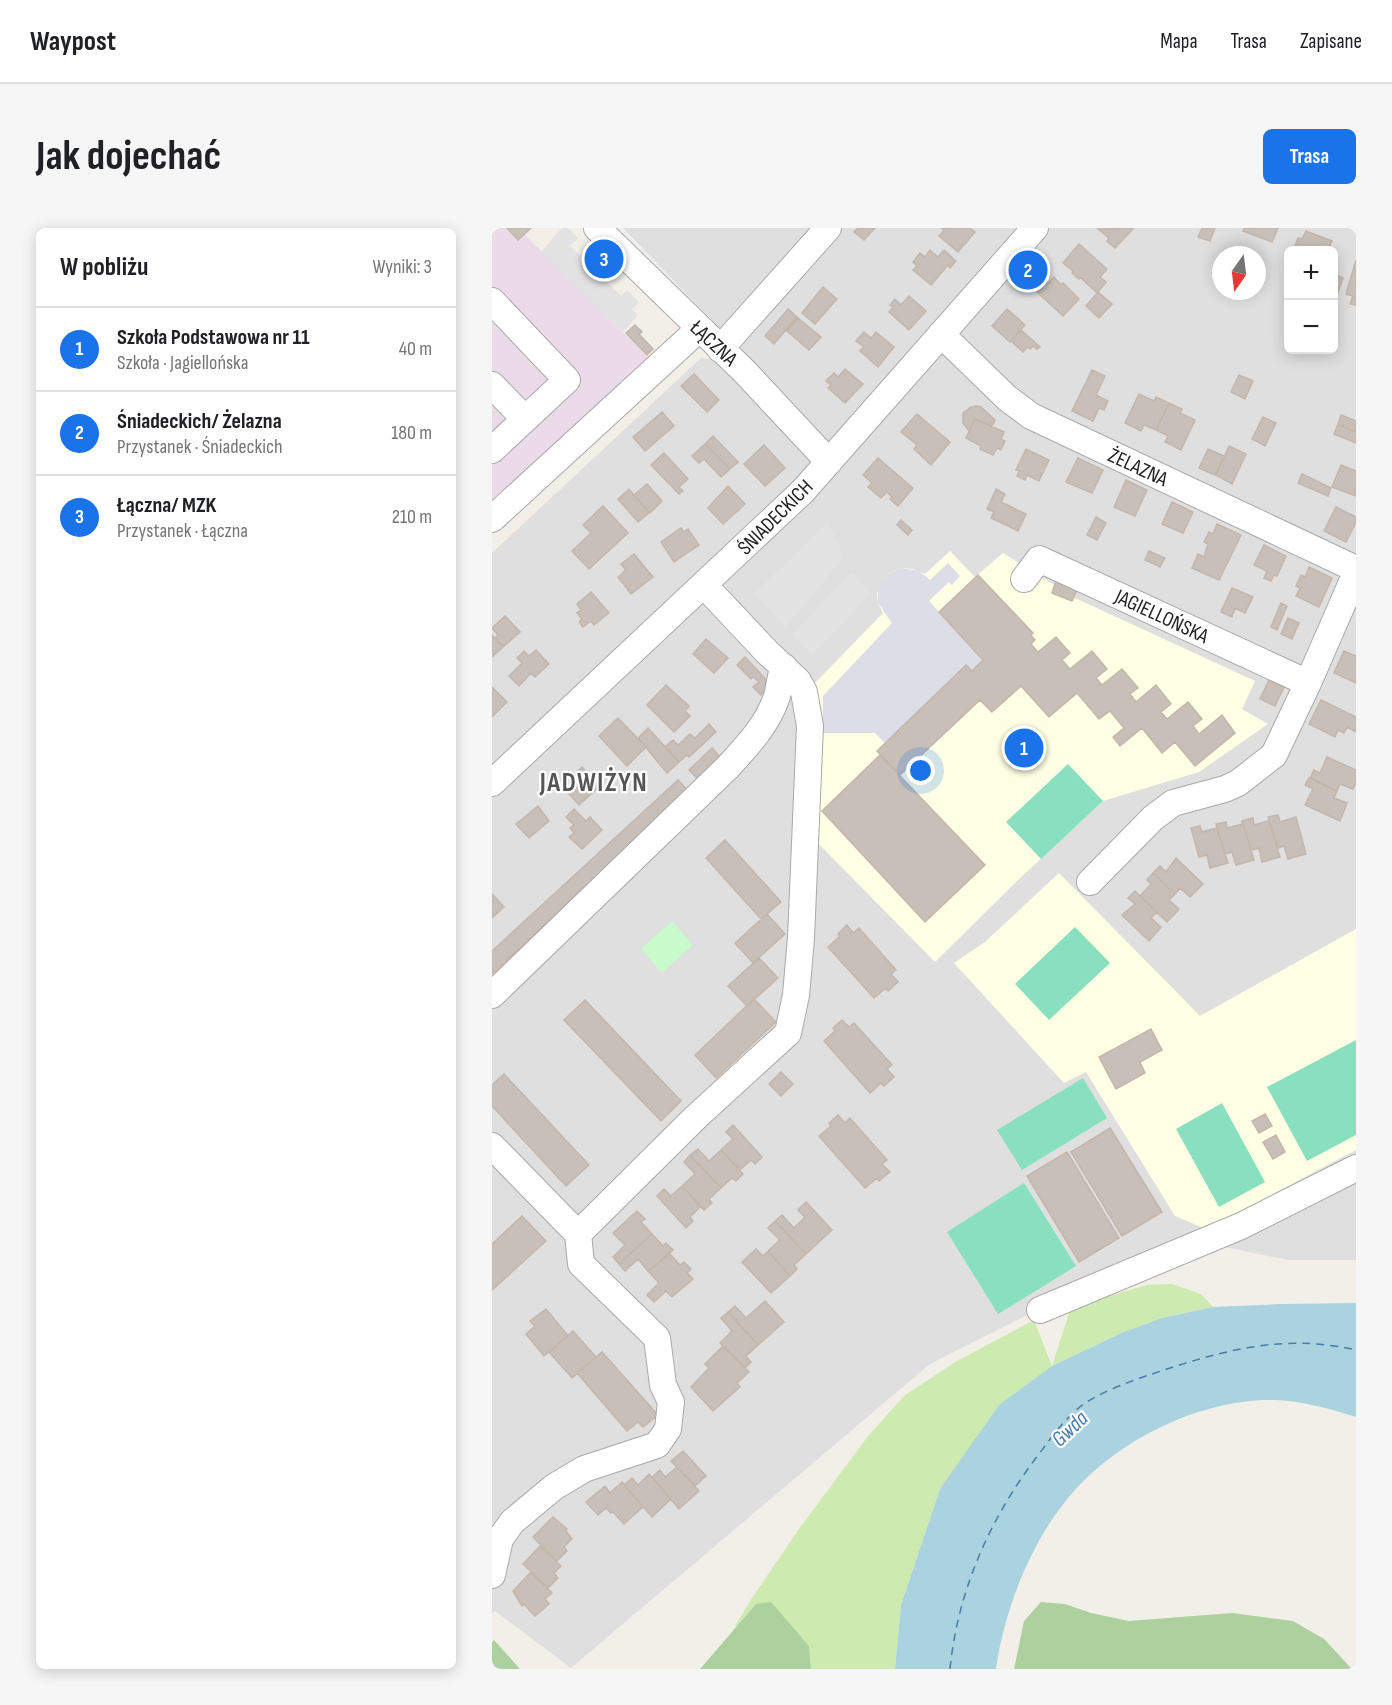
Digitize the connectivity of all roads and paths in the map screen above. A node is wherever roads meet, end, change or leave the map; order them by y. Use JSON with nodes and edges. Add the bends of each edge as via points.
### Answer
{"nodes":[{"id":1,"x":597,"y":228,"type":"edge"},
{"id":2,"x":828,"y":228,"type":"edge"},
{"id":3,"x":1035,"y":228,"type":"edge"},
{"id":4,"x":492,"y":301,"type":"edge"},
{"id":5,"x":699,"y":329,"type":"junction"},
{"id":6,"x":941,"y":334,"type":"junction"},
{"id":7,"x":720,"y":349,"type":"junction"},
{"id":8,"x":492,"y":385,"type":"edge"},
{"id":9,"x":525,"y":419,"type":"junction"},
{"id":10,"x":492,"y":450,"type":"edge"},
{"id":11,"x":829,"y":462,"type":"junction"},
{"id":12,"x":492,"y":519,"type":"edge"},
{"id":13,"x":1356,"y":571,"type":"edge"},
{"id":14,"x":1024,"y":579,"type":"dead end"},
{"id":15,"x":704,"y":585,"type":"junction"},
{"id":16,"x":784,"y":667,"type":"junction"},
{"id":17,"x":1308,"y":683,"type":"junction"},
{"id":18,"x":492,"y":783,"type":"edge"},
{"id":19,"x":1090,"y":882,"type":"dead end"},
{"id":20,"x":492,"y":995,"type":"edge"},
{"id":21,"x":492,"y":1146,"type":"edge"},
{"id":22,"x":1356,"y":1168,"type":"edge"},
{"id":23,"x":578,"y":1234,"type":"junction"},
{"id":24,"x":1040,"y":1310,"type":"dead end"},
{"id":25,"x":492,"y":1575,"type":"edge"}],
"edges":[{"from":1,"to":5,"type":"street","name":"ŁĄCZNA"},
{"from":2,"to":7,"type":"street"},
{"from":3,"to":6,"type":"street","name":"ŚNIADECKICH"},
{"from":4,"to":9,"type":"street","via":[[567,380]]},
{"from":5,"to":7,"type":"street","name":"ŁĄCZNA"},
{"from":5,"to":12,"type":"street"},
{"from":6,"to":11,"type":"street","name":"ŚNIADECKICH"},
{"from":6,"to":13,"type":"street","name":"ŻELAZNA","via":[[1031,416]]},
{"from":7,"to":11,"type":"street","name":"ŁĄCZNA"},
{"from":8,"to":9,"type":"street"},
{"from":9,"to":10,"type":"street"},
{"from":11,"to":15,"type":"street","name":"ŚNIADECKICH"},
{"from":13,"to":17,"type":"street"},
{"from":14,"to":17,"type":"street","name":"JAGIELLOŃSKA","via":[[1039,559]]},
{"from":15,"to":16,"type":"street"},
{"from":15,"to":18,"type":"street","name":"ŚNIADECKICH"},
{"from":16,"to":20,"type":"street","via":[[776,698],[758,734]]},
{"from":16,"to":23,"type":"street","via":[[804,692],[810,726],[801,938],[788,1033]]},
{"from":17,"to":19,"type":"street","via":[[1274,755],[1238,783],[1173,803]]},
{"from":21,"to":23,"type":"street"},
{"from":22,"to":24,"type":"street","via":[[1241,1226]]},
{"from":23,"to":25,"type":"street","via":[[581,1264],[657,1338],[663,1384],[671,1402],[668,1429],[657,1445],[584,1469],[554,1487],[512,1522],[500,1539]]}]}
